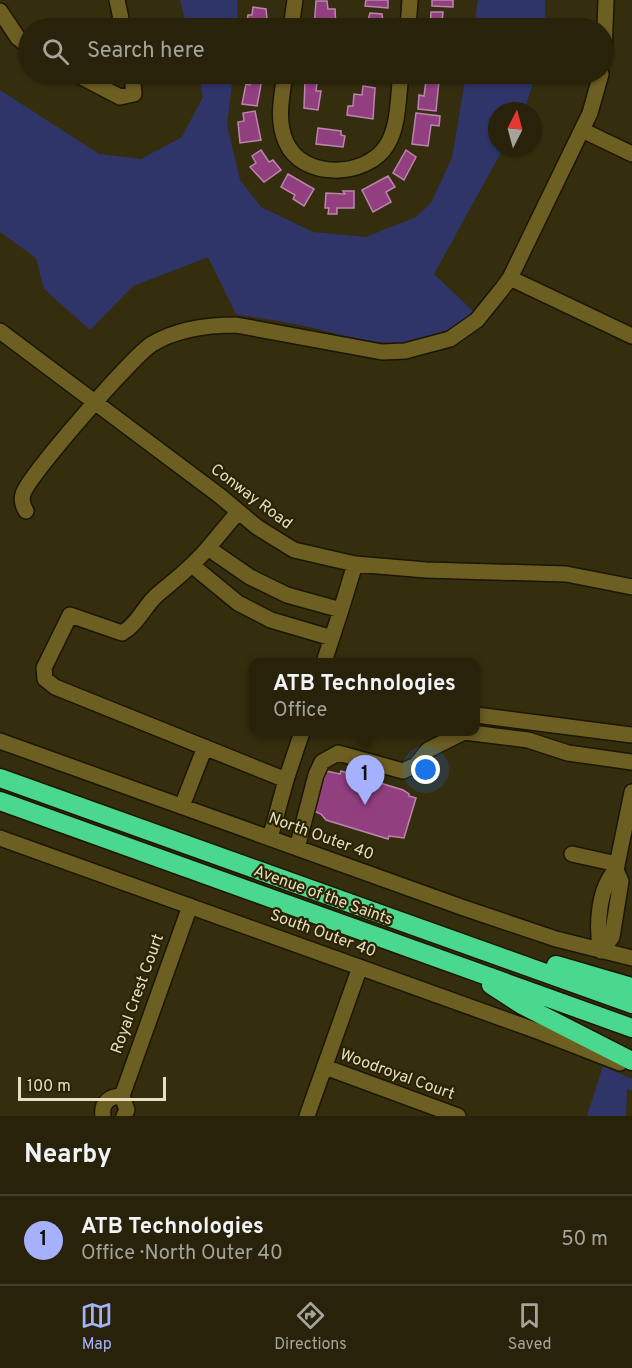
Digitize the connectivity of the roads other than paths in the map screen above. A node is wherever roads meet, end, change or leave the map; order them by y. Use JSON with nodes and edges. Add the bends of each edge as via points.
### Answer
{"nodes":[{"id":1,"x":117,"y":0,"type":"edge"},
{"id":2,"x":295,"y":0,"type":"edge"},
{"id":3,"x":410,"y":0,"type":"edge"},
{"id":4,"x":606,"y":0,"type":"edge"},
{"id":5,"x":0,"y":11,"type":"edge"},
{"id":6,"x":118,"y":18,"type":"edge"},
{"id":7,"x":292,"y":18,"type":"edge"},
{"id":8,"x":409,"y":18,"type":"edge"},
{"id":9,"x":605,"y":18,"type":"edge"},
{"id":10,"x":18,"y":38,"type":"edge"},
{"id":11,"x":95,"y":84,"type":"edge"},
{"id":12,"x":133,"y":84,"type":"edge"},
{"id":13,"x":284,"y":84,"type":"edge"},
{"id":14,"x":399,"y":84,"type":"edge"},
{"id":15,"x":598,"y":84,"type":"edge"},
{"id":16,"x":582,"y":130,"type":"junction"},
{"id":17,"x":632,"y":154,"type":"edge"},
{"id":18,"x":510,"y":278,"type":"junction"},
{"id":19,"x":0,"y":331,"type":"edge"},
{"id":20,"x":632,"y":336,"type":"edge"},
{"id":21,"x":97,"y":403,"type":"junction"},
{"id":22,"x":26,"y":511,"type":"dead end"},
{"id":23,"x":238,"y":512,"type":"junction"},
{"id":24,"x":208,"y":548,"type":"junction"},
{"id":25,"x":355,"y":564,"type":"junction"},
{"id":26,"x":193,"y":566,"type":"junction"},
{"id":27,"x":632,"y":586,"type":"edge"},
{"id":28,"x":341,"y":610,"type":"junction"},
{"id":29,"x":332,"y":638,"type":"junction"},
{"id":30,"x":326,"y":658,"type":"edge"},
{"id":31,"x":480,"y":716,"type":"edge"},
{"id":32,"x":480,"y":734,"type":"edge"},
{"id":33,"x":632,"y":735,"type":"edge"},
{"id":34,"x":301,"y":736,"type":"edge"},
{"id":35,"x":456,"y":736,"type":"edge"},
{"id":36,"x":0,"y":741,"type":"edge"},
{"id":37,"x":205,"y":747,"type":"junction"},
{"id":38,"x":632,"y":762,"type":"edge"},
{"id":39,"x":0,"y":778,"type":"edge"},
{"id":40,"x":286,"y":780,"type":"junction"},
{"id":41,"x":632,"y":792,"type":"edge"},
{"id":42,"x":0,"y":801,"type":"edge"},
{"id":43,"x":182,"y":806,"type":"junction"},
{"id":44,"x":0,"y":838,"type":"edge"},
{"id":45,"x":270,"y":838,"type":"junction"},
{"id":46,"x":297,"y":848,"type":"junction"},
{"id":47,"x":572,"y":854,"type":"dead end"},
{"id":48,"x":616,"y":867,"type":"junction"},
{"id":49,"x":190,"y":906,"type":"junction"},
{"id":50,"x":601,"y":951,"type":"junction"},
{"id":51,"x":632,"y":958,"type":"edge"},
{"id":52,"x":520,"y":962,"type":"junction"},
{"id":53,"x":360,"y":967,"type":"junction"},
{"id":54,"x":464,"y":967,"type":"junction"},
{"id":55,"x":632,"y":987,"type":"edge"},
{"id":56,"x":632,"y":1004,"type":"edge"},
{"id":57,"x":632,"y":1028,"type":"edge"},
{"id":58,"x":632,"y":1061,"type":"edge"},
{"id":59,"x":325,"y":1067,"type":"junction"},
{"id":60,"x":632,"y":1068,"type":"edge"},
{"id":61,"x":122,"y":1096,"type":"junction"},
{"id":62,"x":103,"y":1116,"type":"edge"},
{"id":63,"x":124,"y":1116,"type":"edge"},
{"id":64,"x":307,"y":1116,"type":"edge"},
{"id":65,"x":458,"y":1116,"type":"edge"}],
"edges":[{"from":1,"to":6,"type":"street"},
{"from":2,"to":7,"type":"street"},
{"from":3,"to":8,"type":"street"},
{"from":4,"to":9,"type":"street"},
{"from":5,"to":10,"type":"street"},
{"from":11,"to":12,"type":"street","via":[[120,97],[134,94]]},
{"from":13,"to":14,"type":"street","via":[[280,127],[287,145],[308,162],[336,169],[360,168],[385,148],[392,133]]},
{"from":15,"to":16,"type":"street"},
{"from":16,"to":17,"type":"street"},
{"from":16,"to":18,"type":"street"},
{"from":18,"to":20,"type":"street"},
{"from":18,"to":21,"type":"street","via":[[471,325],[450,339],[405,351],[361,350],[236,325],[183,330],[139,354]]},
{"from":19,"to":21,"type":"street","name":"Conway Road"},
{"from":21,"to":22,"type":"street","via":[[33,475],[23,493]]},
{"from":21,"to":23,"type":"street","name":"Conway Road"},
{"from":23,"to":24,"type":"street"},
{"from":23,"to":25,"type":"street","name":"Conway Road","via":[[294,550]]},
{"from":24,"to":26,"type":"street"},
{"from":24,"to":28,"type":"street","via":[[250,577],[287,595]]},
{"from":25,"to":27,"type":"street","name":"Conway Road","via":[[566,574]]},
{"from":25,"to":28,"type":"street"},
{"from":26,"to":29,"type":"street","via":[[238,603],[271,620]]},
{"from":26,"to":37,"type":"street","via":[[156,595],[123,633],[70,615],[44,668],[45,679],[56,687]]},
{"from":28,"to":29,"type":"street"},
{"from":29,"to":30,"type":"street"},
{"from":31,"to":33,"type":"street"},
{"from":32,"to":38,"type":"street"},
{"from":34,"to":40,"type":"street"},
{"from":35,"to":46,"type":"street","via":[[428,750],[416,765],[403,771],[338,753],[322,762]]},
{"from":36,"to":43,"type":"street","name":"North Outer 40"},
{"from":37,"to":40,"type":"street"},
{"from":37,"to":43,"type":"street"},
{"from":39,"to":52,"type":"highway","name":"Avenue of the Saints"},
{"from":40,"to":45,"type":"street"},
{"from":41,"to":48,"type":"street"},
{"from":42,"to":54,"type":"highway","name":"Avenue of the Saints"},
{"from":43,"to":45,"type":"street","name":"North Outer 40"},
{"from":44,"to":49,"type":"street","name":"South Outer 40"},
{"from":45,"to":46,"type":"street","name":"North Outer 40"},
{"from":46,"to":50,"type":"street","name":"North Outer 40","via":[[464,908]]},
{"from":47,"to":48,"type":"street"},
{"from":48,"to":50,"type":"street","via":[[621,881],[612,937]]},
{"from":49,"to":53,"type":"street","name":"South Outer 40"},
{"from":49,"to":61,"type":"street","name":"Royal Crest Court"},
{"from":50,"to":51,"type":"street","name":"North Outer 40"},
{"from":52,"to":55,"type":"highway","via":[[566,966]]},
{"from":52,"to":56,"type":"highway","name":"Avenue of the Saints"},
{"from":53,"to":59,"type":"street"},
{"from":53,"to":60,"type":"street","name":"South Outer 40"},
{"from":54,"to":57,"type":"highway","name":"Avenue of the Saints"},
{"from":54,"to":58,"type":"highway","via":[[522,1005]]},
{"from":59,"to":64,"type":"street"},
{"from":59,"to":65,"type":"street","name":"Woodroyal Court"},
{"from":61,"to":62,"type":"street","name":"Royal Crest Court","via":[[108,1099]]},
{"from":61,"to":63,"type":"street","name":"Royal Crest Court","via":[[127,1106]]}]}
